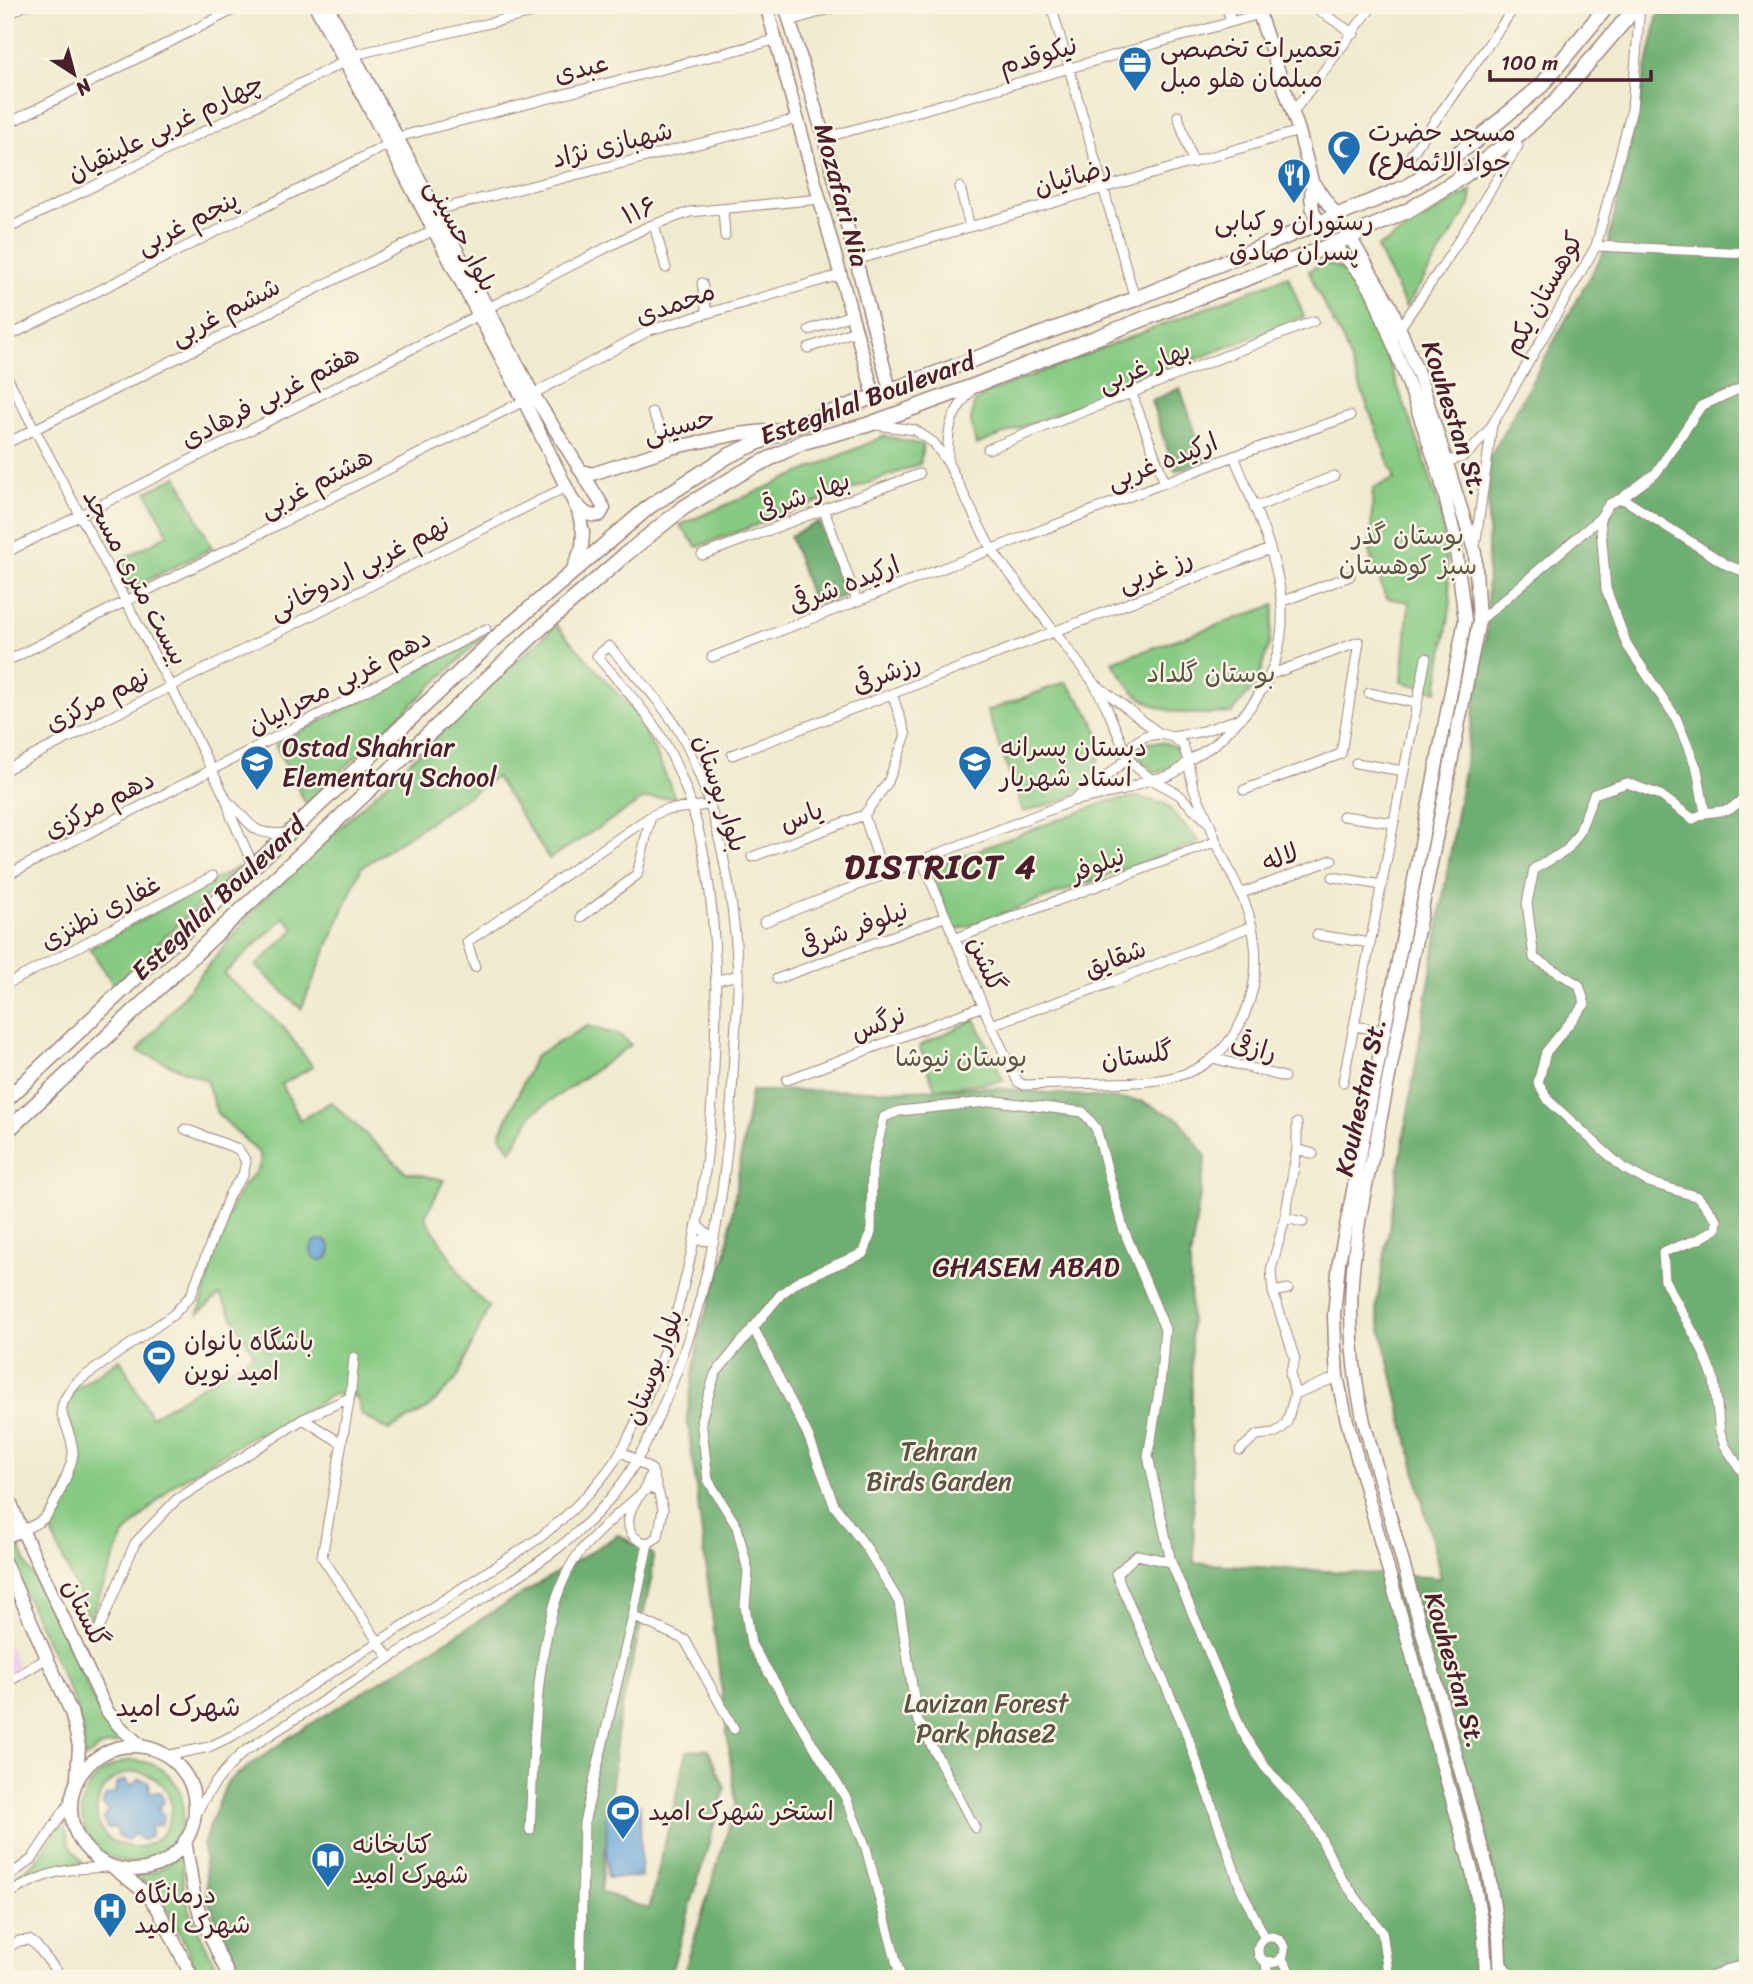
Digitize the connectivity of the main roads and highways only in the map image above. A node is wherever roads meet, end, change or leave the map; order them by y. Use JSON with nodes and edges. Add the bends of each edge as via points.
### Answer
{"nodes":[{"id":1,"x":315,"y":5,"type":"edge"},
{"id":2,"x":327,"y":5,"type":"edge"},
{"id":3,"x":766,"y":5,"type":"edge"},
{"id":4,"x":785,"y":5,"type":"edge"},
{"id":5,"x":1608,"y":5,"type":"edge"},
{"id":6,"x":1639,"y":5,"type":"edge"},
{"id":7,"x":1261,"y":9,"type":"edge"},
{"id":8,"x":349,"y":59,"type":"junction"},
{"id":9,"x":393,"y":141,"type":"junction"},
{"id":10,"x":1312,"y":181,"type":"junction"},
{"id":11,"x":1336,"y":215,"type":"junction"},
{"id":12,"x":1318,"y":222,"type":"junction"},
{"id":13,"x":1350,"y":237,"type":"junction"},
{"id":14,"x":1334,"y":244,"type":"junction"},
{"id":15,"x":484,"y":312,"type":"junction"},
{"id":16,"x":1401,"y":326,"type":"junction"},
{"id":17,"x":1392,"y":337,"type":"junction"},
{"id":18,"x":881,"y":355,"type":"junction"},
{"id":19,"x":866,"y":368,"type":"junction"},
{"id":20,"x":890,"y":390,"type":"junction"},
{"id":21,"x":874,"y":396,"type":"junction"},
{"id":22,"x":529,"y":397,"type":"junction"},
{"id":23,"x":790,"y":428,"type":"junction"},
{"id":24,"x":582,"y":471,"type":"junction"},
{"id":25,"x":566,"y":487,"type":"junction"},
{"id":26,"x":650,"y":506,"type":"junction"},
{"id":27,"x":664,"y":523,"type":"junction"},
{"id":28,"x":571,"y":574,"type":"junction"},
{"id":29,"x":5,"y":1101,"type":"edge"},
{"id":30,"x":5,"y":1133,"type":"edge"},
{"id":31,"x":5,"y":1488,"type":"edge"},
{"id":32,"x":15,"y":1524,"type":"edge"},
{"id":33,"x":5,"y":1537,"type":"edge"},
{"id":34,"x":5,"y":1563,"type":"edge"},
{"id":35,"x":1422,"y":1635,"type":"junction"},
{"id":36,"x":1407,"y":1638,"type":"junction"},
{"id":37,"x":142,"y":1747,"type":"junction"},
{"id":38,"x":76,"y":1784,"type":"junction"},
{"id":39,"x":185,"y":1840,"type":"junction"},
{"id":40,"x":112,"y":1867,"type":"junction"},
{"id":41,"x":193,"y":1979,"type":"edge"},
{"id":42,"x":230,"y":1979,"type":"edge"},
{"id":43,"x":1486,"y":1979,"type":"edge"},
{"id":44,"x":1501,"y":1979,"type":"edge"}],
"edges":[{"from":1,"to":8,"type":"main road","name":"بلوار حسینی"},
{"from":2,"to":8,"type":"main road","name":"بلوار حسینی"},
{"from":3,"to":19,"type":"main road","name":"Mozafari Nia"},
{"from":4,"to":18,"type":"main road","name":"Mozafari Nia"},
{"from":5,"to":11,"type":"main road","name":"Esteghlal Boulevard","via":[[1541,86],[1473,143],[1406,187]]},
{"from":6,"to":13,"type":"main road","name":"Esteghlal Boulevard","via":[[1555,102],[1522,132],[1409,210]]},
{"from":7,"to":10,"type":"main road"},
{"from":8,"to":9,"type":"main road","name":"بلوار حسینی"},
{"from":9,"to":15,"type":"main road","name":"بلوار حسینی","via":[[434,230]]},
{"from":9,"to":15,"type":"main road","name":"بلوار حسینی","via":[[436,210]]},
{"from":10,"to":11,"type":"main road"},
{"from":10,"to":12,"type":"main road"},
{"from":11,"to":12,"type":"main road","name":"Esteghlal Boulevard"},
{"from":11,"to":13,"type":"main road"},
{"from":12,"to":14,"type":"main road"},
{"from":12,"to":20,"type":"main road","name":"Esteghlal Boulevard","via":[[1135,299]]},
{"from":13,"to":14,"type":"main road","name":"Esteghlal Boulevard"},
{"from":13,"to":16,"type":"main road","name":"Kouhestan St."},
{"from":14,"to":17,"type":"main road","name":"Kouhestan St.","via":[[1373,293]]},
{"from":14,"to":27,"type":"main road","name":"Esteghlal Boulevard","via":[[976,385],[867,425],[803,442],[743,472]]},
{"from":15,"to":22,"type":"main road","name":"بلوار حسینی"},
{"from":16,"to":17,"type":"main road"},
{"from":16,"to":35,"type":"main road","name":"Kouhestan St.","via":[[1475,553],[1479,621],[1363,1194],[1351,1282],[1355,1386]]},
{"from":17,"to":36,"type":"main road","name":"Kouhestan St.","via":[[1440,476],[1454,534],[1465,620],[1350,1199],[1334,1315],[1337,1377],[1346,1421]]},
{"from":18,"to":19,"type":"main road","via":[[877,371]]},
{"from":18,"to":20,"type":"main road","name":"Mozafari Nia"},
{"from":19,"to":21,"type":"main road","name":"Mozafari Nia"},
{"from":20,"to":21,"type":"main road","name":"Esteghlal Boulevard"},
{"from":21,"to":23,"type":"main road","name":"Esteghlal Boulevard"},
{"from":22,"to":24,"type":"main road","name":"بلوار حسینی"},
{"from":22,"to":25,"type":"main road","name":"بلوار حسینی"},
{"from":23,"to":24,"type":"main road","name":"حسینی","via":[[671,448],[593,474]]},
{"from":23,"to":26,"type":"main road","name":"Esteghlal Boulevard","via":[[728,456]]},
{"from":24,"to":25,"type":"main road","name":"بلوار حسینی","via":[[604,508],[600,515],[585,513]]},
{"from":25,"to":28,"type":"main road","via":[[583,532]]},
{"from":26,"to":27,"type":"main road"},
{"from":26,"to":28,"type":"main road","name":"Esteghlal Boulevard"},
{"from":27,"to":30,"type":"main road","name":"Esteghlal Boulevard","via":[[542,627]]},
{"from":28,"to":29,"type":"main road","name":"Esteghlal Boulevard","via":[[499,635]]},
{"from":31,"to":32,"type":"main road","name":"گلستان"},
{"from":32,"to":33,"type":"main road"},
{"from":32,"to":37,"type":"main road","name":"گلستان","via":[[107,1711]]},
{"from":34,"to":38,"type":"main road","name":"گلستان","via":[[71,1712],[79,1746]]},
{"from":35,"to":36,"type":"main road"},
{"from":35,"to":44,"type":"main road","name":"Kouhestan St.","via":[[1488,1870]]},
{"from":36,"to":43,"type":"main road","name":"Kouhestan St.","via":[[1473,1875]]},
{"from":37,"to":38,"type":"main road","via":[[107,1752],[87,1767]]},
{"from":37,"to":39,"type":"main road","via":[[165,1756],[188,1782],[194,1818]]},
{"from":38,"to":40,"type":"main road","via":[[73,1823],[83,1845]]},
{"from":39,"to":40,"type":"main road","via":[[159,1864],[135,1870]]},
{"from":39,"to":42,"type":"main road","via":[[200,1914]]},
{"from":40,"to":41,"type":"main road","via":[[146,1893],[158,1909]]}]}
